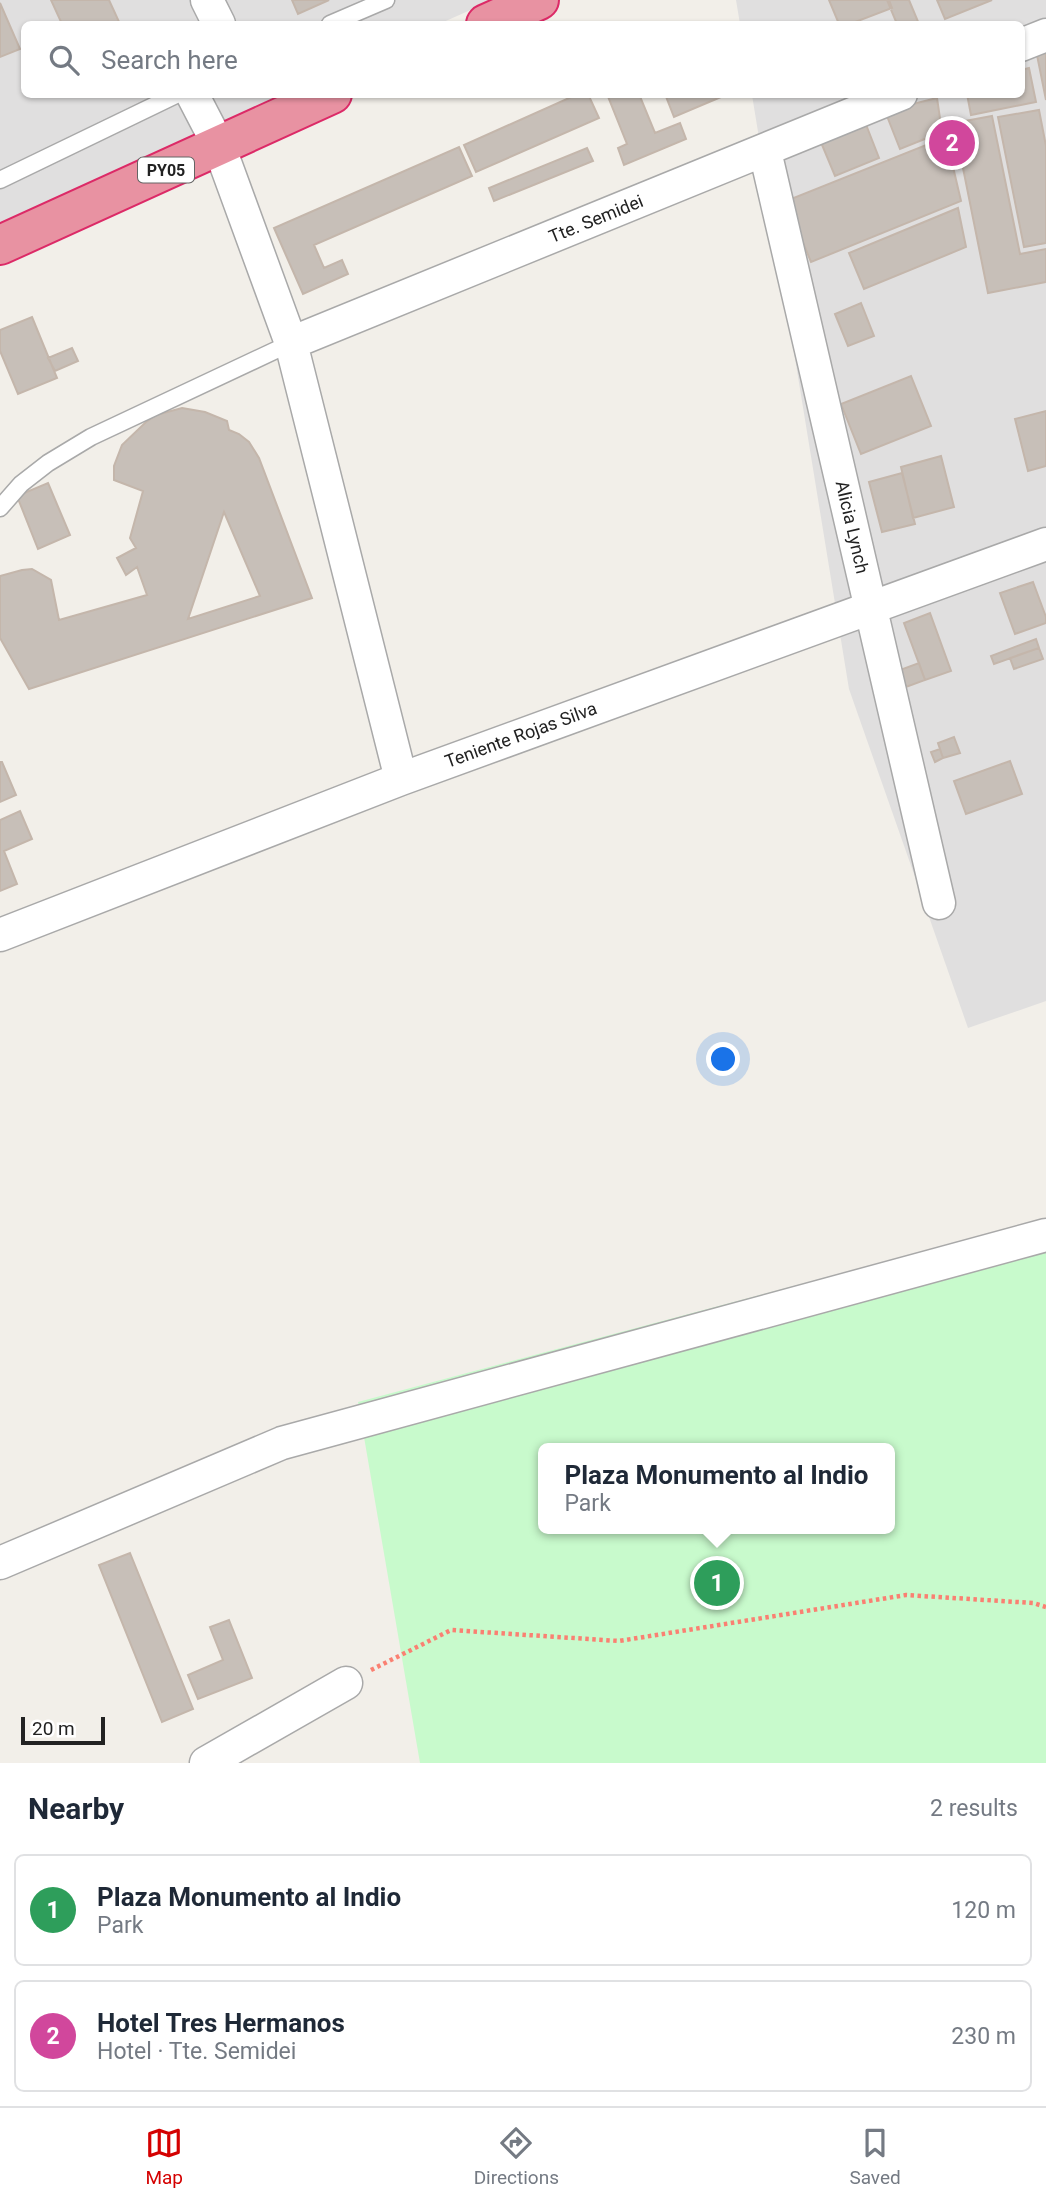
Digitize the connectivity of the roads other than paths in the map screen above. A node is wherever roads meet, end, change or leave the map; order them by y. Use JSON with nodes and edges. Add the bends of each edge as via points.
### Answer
{"nodes":[{"id":1,"x":207,"y":0,"type":"edge"},
{"id":2,"x":386,"y":0,"type":"edge"},
{"id":3,"x":539,"y":0,"type":"edge"},
{"id":4,"x":218,"y":21,"type":"edge"},
{"id":5,"x":337,"y":21,"type":"edge"},
{"id":6,"x":493,"y":21,"type":"edge"},
{"id":7,"x":1046,"y":35,"type":"edge"},
{"id":8,"x":1025,"y":43,"type":"edge"},
{"id":9,"x":170,"y":98,"type":"edge"},
{"id":10,"x":194,"y":98,"type":"edge"},
{"id":11,"x":323,"y":98,"type":"edge"},
{"id":12,"x":891,"y":98,"type":"edge"},
{"id":13,"x":219,"y":146,"type":"junction"},
{"id":14,"x":765,"y":151,"type":"junction"},
{"id":15,"x":0,"y":180,"type":"edge"},
{"id":16,"x":0,"y":245,"type":"edge"},
{"id":17,"x":290,"y":343,"type":"junction"},
{"id":18,"x":0,"y":508,"type":"edge"},
{"id":19,"x":1046,"y":544,"type":"edge"},
{"id":20,"x":871,"y":607,"type":"junction"},
{"id":21,"x":401,"y":779,"type":"junction"},
{"id":22,"x":939,"y":902,"type":"dead end"},
{"id":23,"x":0,"y":934,"type":"edge"},
{"id":24,"x":1046,"y":1235,"type":"edge"},
{"id":25,"x":0,"y":1563,"type":"edge"},
{"id":26,"x":346,"y":1683,"type":"road end"},
{"id":27,"x":206,"y":1763,"type":"edge"}],
"edges":[{"from":1,"to":4,"type":"street"},
{"from":2,"to":5,"type":"lane"},
{"from":3,"to":6,"type":"highway"},
{"from":7,"to":8,"type":"street"},
{"from":9,"to":15,"type":"lane"},
{"from":10,"to":13,"type":"street"},
{"from":11,"to":13,"type":"highway","number":"PY05"},
{"from":12,"to":14,"type":"street","name":"Tte. Semidei"},
{"from":13,"to":16,"type":"highway","number":"PY05"},
{"from":13,"to":17,"type":"street"},
{"from":14,"to":17,"type":"street","name":"Tte. Semidei"},
{"from":14,"to":20,"type":"street","name":"Alicia Lynch"},
{"from":17,"to":18,"type":"lane","via":[[91,437],[21,484]]},
{"from":17,"to":21,"type":"street"},
{"from":19,"to":20,"type":"street","name":"Teniente Rojas Silva"},
{"from":20,"to":21,"type":"street","name":"Teniente Rojas Silva"},
{"from":20,"to":22,"type":"street","name":"Alicia Lynch"},
{"from":21,"to":23,"type":"street","name":"Teniente Rojas Silva"},
{"from":24,"to":25,"type":"street","via":[[282,1443]]},
{"from":26,"to":27,"type":"street"}]}
